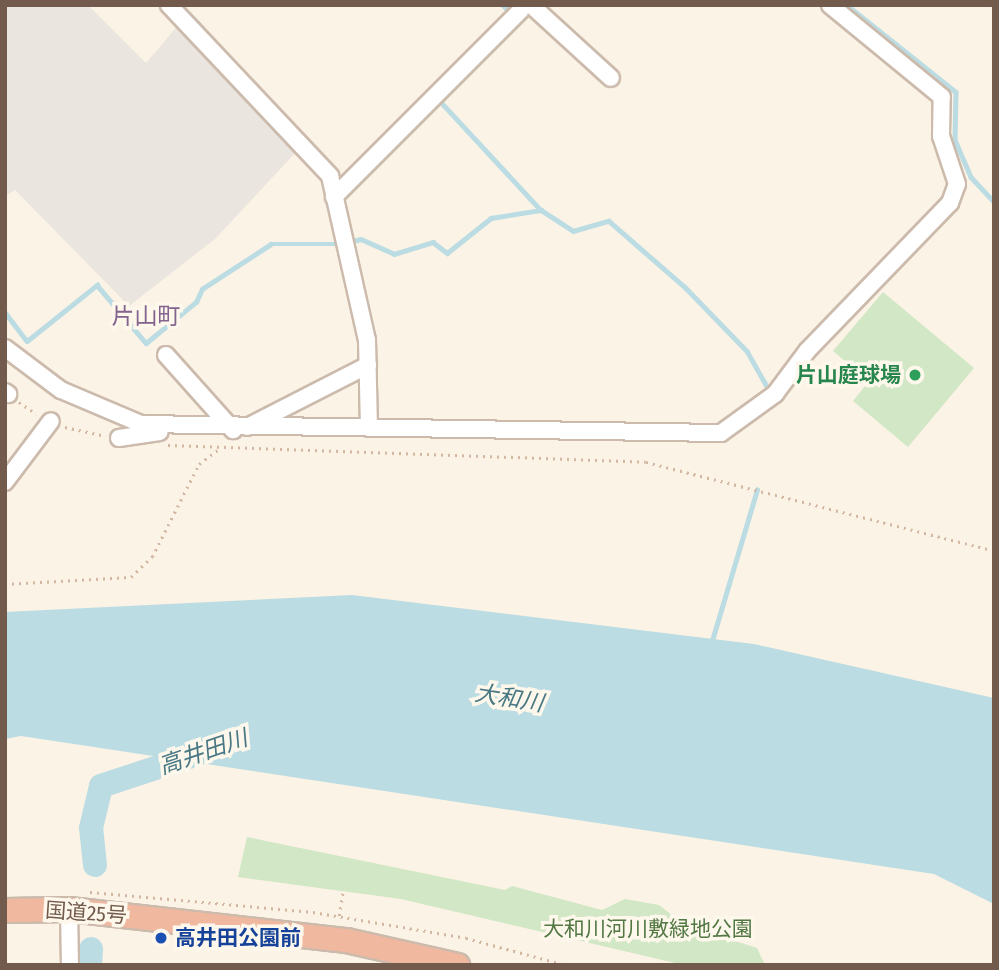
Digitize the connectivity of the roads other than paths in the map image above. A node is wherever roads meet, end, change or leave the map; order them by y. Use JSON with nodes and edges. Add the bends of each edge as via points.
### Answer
{"nodes":[{"id":1,"x":169,"y":5,"type":"edge"},
{"id":2,"x":830,"y":5,"type":"edge"},
{"id":3,"x":524,"y":6,"type":"edge"},
{"id":4,"x":611,"y":78,"type":"dead end"},
{"id":5,"x":334,"y":197,"type":"junction"},
{"id":6,"x":5,"y":348,"type":"edge"},
{"id":7,"x":166,"y":355,"type":"dead end"},
{"id":8,"x":368,"y":365,"type":"junction"},
{"id":9,"x":51,"y":421,"type":"road end"},
{"id":10,"x":187,"y":428,"type":"junction"},
{"id":11,"x":369,"y":428,"type":"junction"},
{"id":12,"x":237,"y":430,"type":"junction"},
{"id":13,"x":119,"y":438,"type":"road end"},
{"id":14,"x":5,"y":482,"type":"edge"},
{"id":15,"x":69,"y":909,"type":"junction"},
{"id":16,"x":5,"y":910,"type":"edge"},
{"id":17,"x":71,"y":965,"type":"edge"},
{"id":18,"x":457,"y":965,"type":"edge"}],
"edges":[{"from":1,"to":5,"type":"street","via":[[330,176]]},
{"from":2,"to":11,"type":"street","via":[[942,97],[942,136],[957,184],[950,203],[807,351],[775,394],[721,433]]},
{"from":3,"to":4,"type":"street"},
{"from":3,"to":5,"type":"street"},
{"from":5,"to":8,"type":"street"},
{"from":6,"to":10,"type":"street","via":[[108,414]]},
{"from":7,"to":12,"type":"street"},
{"from":8,"to":11,"type":"street"},
{"from":8,"to":12,"type":"street"},
{"from":9,"to":14,"type":"street"},
{"from":10,"to":12,"type":"street"},
{"from":10,"to":13,"type":"street"},
{"from":11,"to":12,"type":"street"},
{"from":15,"to":16,"type":"highway","name":"国道25号"},
{"from":15,"to":17,"type":"street"},
{"from":15,"to":18,"type":"highway","name":"国道25号","via":[[346,940]]}]}
